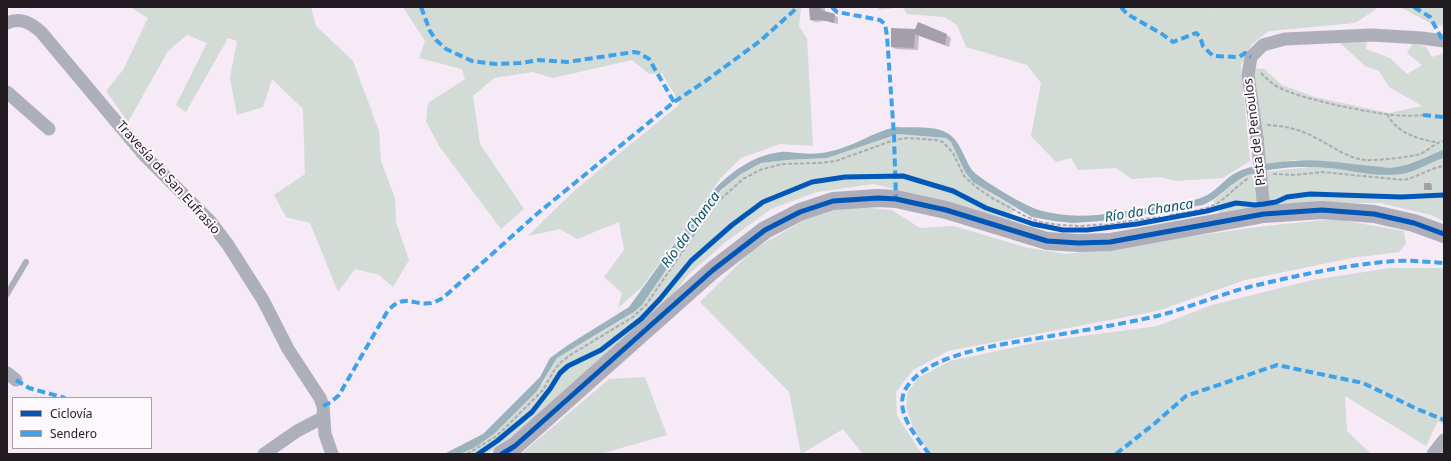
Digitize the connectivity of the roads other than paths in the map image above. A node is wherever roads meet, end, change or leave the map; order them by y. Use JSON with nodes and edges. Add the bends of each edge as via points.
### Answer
{"nodes":[{"id":1,"x":7,"y":23,"type":"edge"},
{"id":2,"x":1444,"y":41,"type":"edge"},
{"id":3,"x":7,"y":92,"type":"edge"},
{"id":4,"x":49,"y":129,"type":"dead end"},
{"id":5,"x":1264,"y":207,"type":"junction"},
{"id":6,"x":1444,"y":234,"type":"edge"},
{"id":7,"x":26,"y":262,"type":"dead end"},
{"id":8,"x":7,"y":294,"type":"edge"},
{"id":9,"x":324,"y":417,"type":"junction"},
{"id":10,"x":1444,"y":440,"type":"edge"},
{"id":11,"x":264,"y":454,"type":"edge"},
{"id":12,"x":332,"y":454,"type":"edge"},
{"id":13,"x":502,"y":454,"type":"edge"},
{"id":14,"x":1432,"y":454,"type":"edge"}],
"edges":[{"from":1,"to":9,"type":"street","name":"Travesía de San Eufrasio","via":[[26,21],[41,32],[145,156],[210,222],[263,300],[288,349],[320,398]]},
{"from":2,"to":5,"type":"street","name":"Pista de Penoulos","bridge":true,"via":[[1372,35],[1285,39],[1263,44],[1251,57],[1248,75],[1256,124]]},
{"from":3,"to":4,"type":"street"},
{"from":5,"to":6,"type":"street","via":[[1374,214],[1414,223]]},
{"from":5,"to":13,"type":"street","via":[[1110,242],[1079,244],[1047,241],[946,210],[896,199],[833,201],[800,212],[765,230],[713,270],[515,446]]},
{"from":7,"to":8,"type":"lane"},
{"from":9,"to":11,"type":"street","via":[[297,431]]},
{"from":9,"to":12,"type":"street","name":"Travesía de San Eufrasio","via":[[325,434]]},
{"from":10,"to":14,"type":"street"}]}
